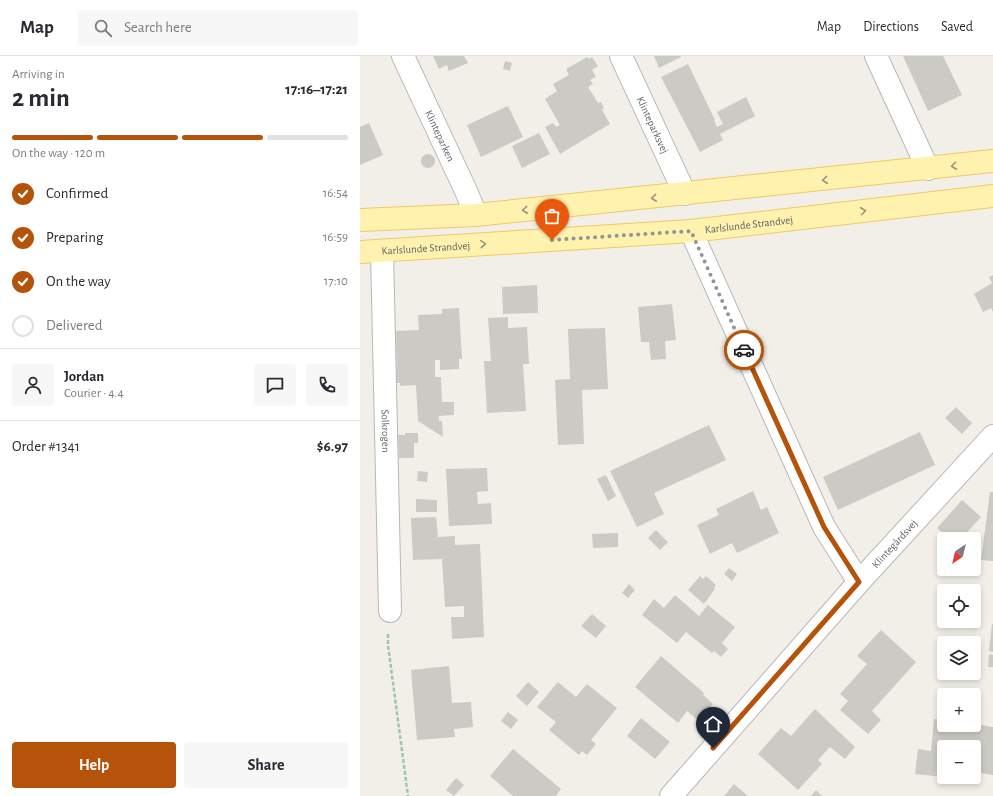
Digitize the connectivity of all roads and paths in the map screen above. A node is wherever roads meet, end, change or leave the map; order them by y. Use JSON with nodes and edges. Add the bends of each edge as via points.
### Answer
{"nodes":[{"id":1,"x":403,"y":56,"type":"edge"},
{"id":2,"x":622,"y":56,"type":"edge"},
{"id":3,"x":876,"y":56,"type":"edge"},
{"id":4,"x":993,"y":161,"type":"edge"},
{"id":5,"x":928,"y":169,"type":"junction"},
{"id":6,"x":686,"y":194,"type":"junction"},
{"id":7,"x":993,"y":196,"type":"edge"},
{"id":8,"x":476,"y":215,"type":"junction"},
{"id":9,"x":360,"y":220,"type":"edge"},
{"id":10,"x":691,"y":231,"type":"junction"},
{"id":11,"x":382,"y":251,"type":"junction"},
{"id":12,"x":360,"y":252,"type":"edge"},
{"id":13,"x":993,"y":436,"type":"edge"},
{"id":14,"x":859,"y":582,"type":"junction"},
{"id":15,"x":390,"y":611,"type":"joint"},
{"id":16,"x":408,"y":796,"type":"edge"},
{"id":17,"x":671,"y":796,"type":"edge"}],
"edges":[{"from":1,"to":8,"type":"street","name":"Klinteparken"},
{"from":2,"to":6,"type":"street","name":"Klinteparksvej"},
{"from":3,"to":5,"type":"street"},
{"from":4,"to":5,"type":"main road","one_way":true},
{"from":5,"to":6,"type":"main road","one_way":true},
{"from":6,"to":8,"type":"main road","one_way":true},
{"from":10,"to":7,"type":"main road","name":"Karlslunde Strandvej","one_way":true},
{"from":8,"to":9,"type":"main road"},
{"from":11,"to":10,"type":"main road","name":"Karlslunde Strandvej","one_way":true},
{"from":10,"to":14,"type":"street","via":[[824,527]]},
{"from":11,"to":12,"type":"main road","name":"Karlslunde Strandvej"},
{"from":11,"to":15,"type":"street","name":"Solkrogen"},
{"from":13,"to":14,"type":"street","name":"Klintegårdsvej"},
{"from":14,"to":17,"type":"street","name":"Klintegårdsvej"},
{"from":15,"to":16,"type":"path","via":[[388,644]]}]}
